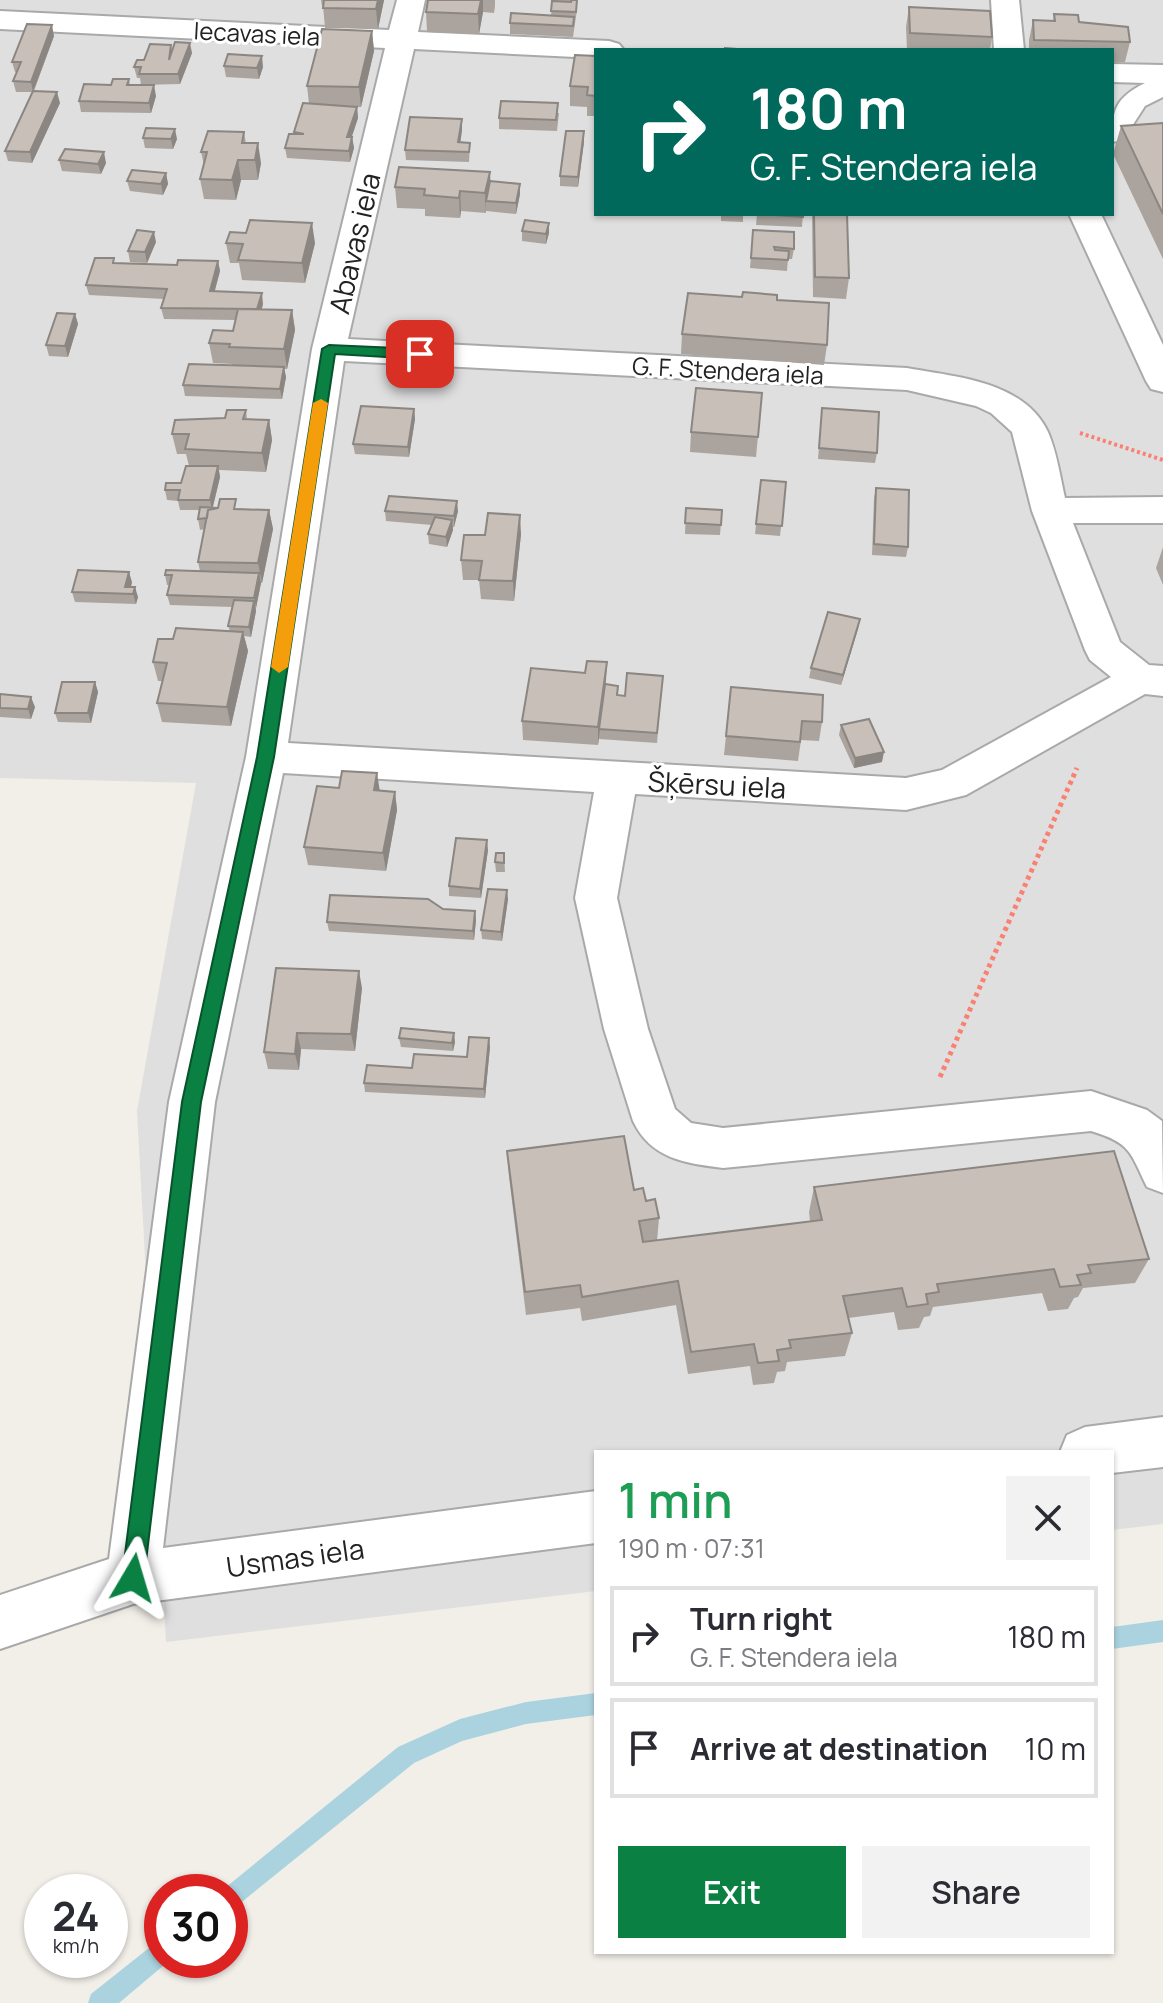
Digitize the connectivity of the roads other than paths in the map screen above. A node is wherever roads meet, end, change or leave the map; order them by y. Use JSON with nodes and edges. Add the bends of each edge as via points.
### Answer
{"nodes":[{"id":1,"x":411,"y":0,"type":"edge"},
{"id":2,"x":1005,"y":0,"type":"edge"},
{"id":3,"x":0,"y":20,"type":"edge"},
{"id":4,"x":403,"y":40,"type":"junction"},
{"id":5,"x":1009,"y":48,"type":"edge"},
{"id":6,"x":594,"y":49,"type":"edge"},
{"id":7,"x":1114,"y":73,"type":"edge"},
{"id":8,"x":1163,"y":74,"type":"edge"},
{"id":9,"x":1163,"y":85,"type":"edge"},
{"id":10,"x":1114,"y":130,"type":"edge"},
{"id":11,"x":1086,"y":216,"type":"edge"},
{"id":12,"x":329,"y":349,"type":"junction"},
{"id":13,"x":1163,"y":381,"type":"edge"},
{"id":14,"x":1163,"y":510,"type":"edge"},
{"id":15,"x":1050,"y":511,"type":"junction"},
{"id":16,"x":1138,"y":685,"type":"edge"},
{"id":17,"x":266,"y":757,"type":"junction"},
{"id":18,"x":617,"y":779,"type":"junction"},
{"id":19,"x":1163,"y":1172,"type":"edge"},
{"id":20,"x":1163,"y":1442,"type":"edge"},
{"id":21,"x":1101,"y":1450,"type":"edge"},
{"id":22,"x":594,"y":1517,"type":"edge"},
{"id":23,"x":133,"y":1578,"type":"junction"},
{"id":24,"x":0,"y":1622,"type":"edge"}],
"edges":[{"from":1,"to":4,"type":"street","name":"Abavas iela"},
{"from":2,"to":5,"type":"street"},
{"from":3,"to":4,"type":"street","name":"Iecavas iela"},
{"from":4,"to":6,"type":"street","name":"Iecavas iela"},
{"from":4,"to":12,"type":"street","name":"Abavas iela"},
{"from":7,"to":8,"type":"street"},
{"from":9,"to":10,"type":"street","via":[[1134,100]]},
{"from":11,"to":13,"type":"street"},
{"from":12,"to":15,"type":"street","name":"G. F. Stendera iela","via":[[907,379],[979,394],[1007,408],[1028,427]]},
{"from":12,"to":17,"type":"street","name":"Abavas iela"},
{"from":14,"to":15,"type":"street"},
{"from":15,"to":16,"type":"street","via":[[1104,650]]},
{"from":16,"to":18,"type":"street","name":"Šķērsu iela","via":[[952,784],[906,794]]},
{"from":17,"to":18,"type":"street","name":"Šķērsu iela"},
{"from":17,"to":23,"type":"street","name":"Abavas iela","via":[[192,1102]]},
{"from":18,"to":19,"type":"street","via":[[596,898],[626,1029],[656,1121],[680,1142],[723,1148],[1091,1111],[1134,1124],[1153,1142]]},
{"from":20,"to":21,"type":"street"},
{"from":22,"to":23,"type":"street","name":"Usmas iela"},
{"from":23,"to":24,"type":"street","name":"Usmas iela"}]}
